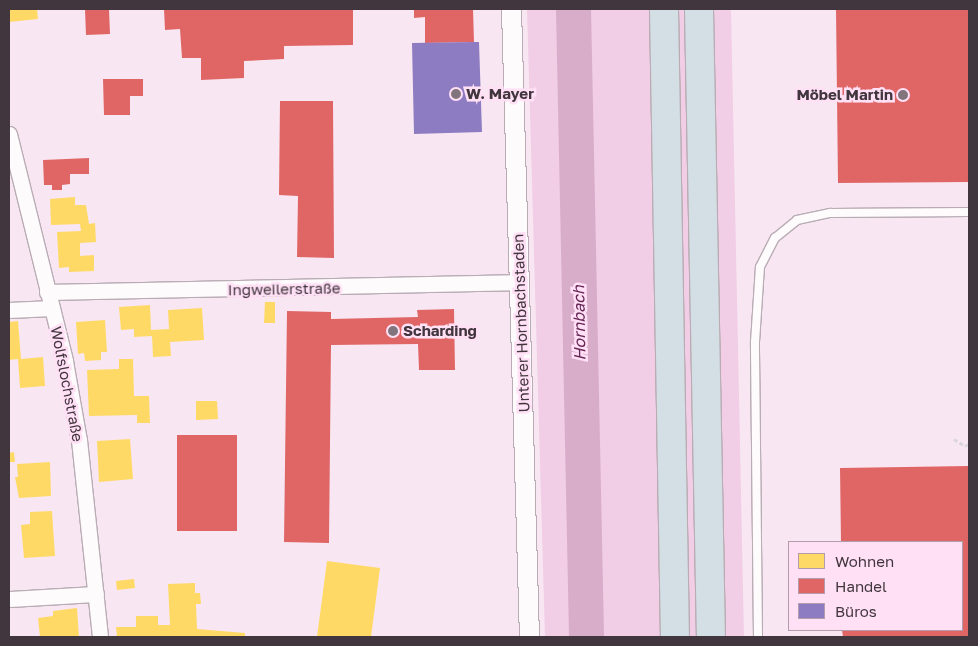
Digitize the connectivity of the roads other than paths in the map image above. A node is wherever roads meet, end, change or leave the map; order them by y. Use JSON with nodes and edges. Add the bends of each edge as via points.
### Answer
{"nodes":[{"id":1,"x":511,"y":9,"type":"edge"},
{"id":2,"x":664,"y":9,"type":"edge"},
{"id":3,"x":698,"y":9,"type":"edge"},
{"id":4,"x":9,"y":134,"type":"edge"},
{"id":5,"x":969,"y":212,"type":"edge"},
{"id":6,"x":521,"y":282,"type":"junction"},
{"id":7,"x":48,"y":292,"type":"junction"},
{"id":8,"x":52,"y":308,"type":"junction"},
{"id":9,"x":9,"y":310,"type":"edge"},
{"id":10,"x":96,"y":594,"type":"junction"},
{"id":11,"x":9,"y":600,"type":"edge"},
{"id":12,"x":100,"y":637,"type":"edge"},
{"id":13,"x":529,"y":637,"type":"edge"},
{"id":14,"x":675,"y":637,"type":"edge"},
{"id":15,"x":712,"y":637,"type":"edge"},
{"id":16,"x":758,"y":637,"type":"edge"}],
"edges":[{"from":1,"to":6,"type":"street","name":"Unterer Hornbachstaden"},
{"from":2,"to":14,"type":"highway"},
{"from":3,"to":15,"type":"highway"},
{"from":4,"to":7,"type":"street","name":"Wolfslochstraße"},
{"from":5,"to":16,"type":"lane","via":[[830,213],[797,220],[776,238],[760,268],[755,342]]},
{"from":6,"to":7,"type":"street","name":"Ingweilerstraße"},
{"from":6,"to":13,"type":"street","name":"Unterer Hornbachstaden"},
{"from":7,"to":8,"type":"street","name":"Wolfslochstraße"},
{"from":8,"to":9,"type":"street"},
{"from":8,"to":10,"type":"street","name":"Wolfslochstraße","via":[[79,440]]},
{"from":10,"to":11,"type":"street"},
{"from":10,"to":12,"type":"street","name":"Wolfslochstraße"}]}
